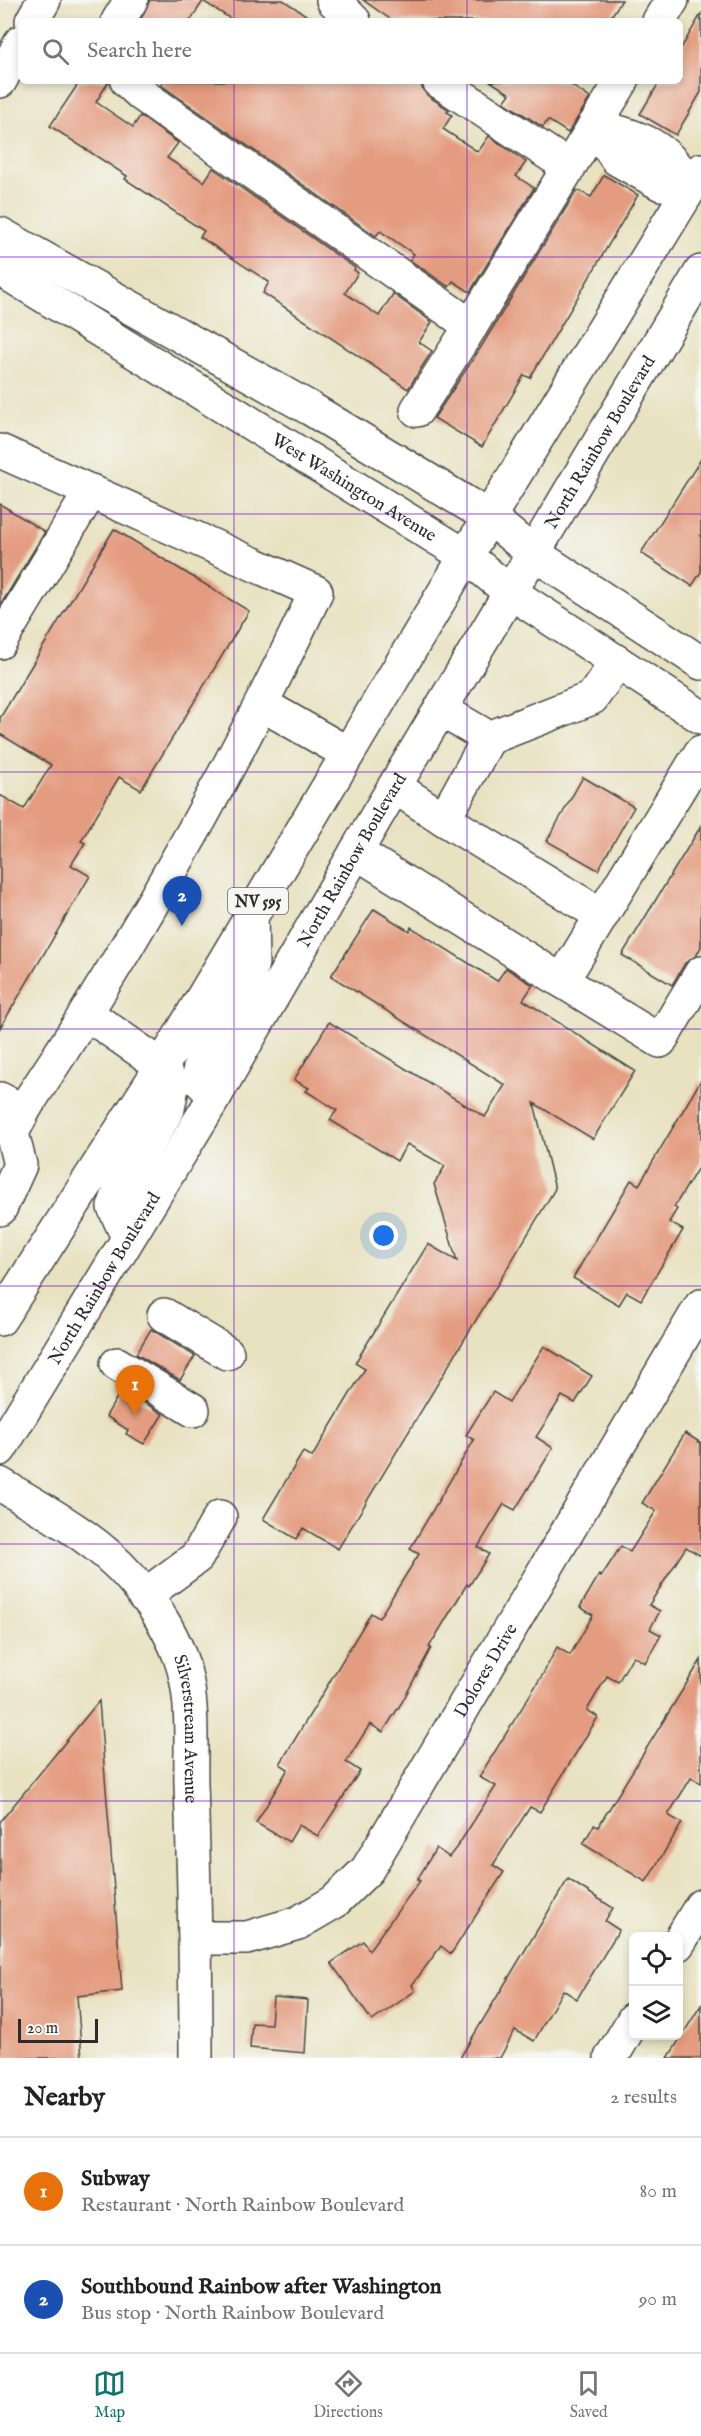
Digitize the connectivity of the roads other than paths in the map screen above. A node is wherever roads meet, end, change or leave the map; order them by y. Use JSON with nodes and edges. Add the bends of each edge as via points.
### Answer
{"nodes":[{"id":1,"x":44,"y":0,"type":"edge"},
{"id":2,"x":131,"y":0,"type":"edge"},
{"id":3,"x":333,"y":0,"type":"edge"},
{"id":4,"x":34,"y":18,"type":"edge"},
{"id":5,"x":120,"y":18,"type":"edge"},
{"id":6,"x":351,"y":18,"type":"edge"},
{"id":7,"x":18,"y":48,"type":"edge"},
{"id":8,"x":0,"y":81,"type":"edge"},
{"id":9,"x":131,"y":84,"type":"edge"},
{"id":10,"x":444,"y":84,"type":"edge"},
{"id":11,"x":620,"y":84,"type":"edge"},
{"id":12,"x":594,"y":126,"type":"junction"},
{"id":13,"x":568,"y":167,"type":"junction"},
{"id":14,"x":696,"y":178,"type":"edge"},
{"id":15,"x":0,"y":234,"type":"edge"},
{"id":16,"x":0,"y":269,"type":"edge"},
{"id":17,"x":701,"y":272,"type":"edge"},
{"id":18,"x":471,"y":326,"type":"junction"},
{"id":19,"x":417,"y":410,"type":"dead end"},
{"id":20,"x":0,"y":451,"type":"edge"},
{"id":21,"x":91,"y":492,"type":"junction"},
{"id":22,"x":489,"y":517,"type":"junction"},
{"id":23,"x":533,"y":553,"type":"junction"},
{"id":24,"x":466,"y":556,"type":"junction"},
{"id":25,"x":510,"y":592,"type":"junction"},
{"id":26,"x":0,"y":642,"type":"edge"},
{"id":27,"x":617,"y":662,"type":"junction"},
{"id":28,"x":701,"y":663,"type":"edge"},
{"id":29,"x":263,"y":705,"type":"junction"},
{"id":30,"x":441,"y":710,"type":"junction"},
{"id":31,"x":701,"y":717,"type":"edge"},
{"id":32,"x":489,"y":738,"type":"junction"},
{"id":33,"x":701,"y":752,"type":"edge"},
{"id":34,"x":347,"y":753,"type":"junction"},
{"id":35,"x":395,"y":787,"type":"junction"},
{"id":36,"x":444,"y":819,"type":"junction"},
{"id":37,"x":356,"y":852,"type":"junction"},
{"id":38,"x":251,"y":914,"type":"junction"},
{"id":39,"x":601,"y":915,"type":"junction"},
{"id":40,"x":701,"y":973,"type":"edge"},
{"id":41,"x":562,"y":981,"type":"junction"},
{"id":42,"x":87,"y":1014,"type":"junction"},
{"id":43,"x":162,"y":1066,"type":"junction"},
{"id":44,"x":214,"y":1096,"type":"junction"},
{"id":45,"x":9,"y":1118,"type":"edge"},
{"id":46,"x":0,"y":1209,"type":"edge"},
{"id":47,"x":128,"y":1237,"type":"junction"},
{"id":48,"x":701,"y":1306,"type":"edge"},
{"id":49,"x":164,"y":1315,"type":"dead end"},
{"id":50,"x":0,"y":1319,"type":"edge"},
{"id":51,"x":227,"y":1353,"type":"dead end"},
{"id":52,"x":117,"y":1364,"type":"dead end"},
{"id":53,"x":194,"y":1410,"type":"dead end"},
{"id":54,"x":0,"y":1449,"type":"edge"},
{"id":55,"x":0,"y":1484,"type":"edge"},
{"id":56,"x":220,"y":1517,"type":"dead end"},
{"id":57,"x":144,"y":1596,"type":"junction"},
{"id":58,"x":701,"y":1906,"type":"edge"},
{"id":59,"x":683,"y":1936,"type":"edge"},
{"id":60,"x":196,"y":1938,"type":"junction"},
{"id":61,"x":629,"y":2026,"type":"edge"},
{"id":62,"x":196,"y":2058,"type":"edge"},
{"id":63,"x":610,"y":2058,"type":"edge"}],
"edges":[{"from":1,"to":4,"type":"main road"},
{"from":2,"to":5,"type":"main road"},
{"from":3,"to":6,"type":"main road"},
{"from":7,"to":8,"type":"main road"},
{"from":9,"to":18,"type":"main road"},
{"from":10,"to":13,"type":"main road"},
{"from":11,"to":12,"type":"main road"},
{"from":12,"to":13,"type":"main road"},
{"from":12,"to":14,"type":"main road","via":[[633,134],[643,157],[672,159]]},
{"from":13,"to":18,"type":"main road"},
{"from":14,"to":22,"type":"main road"},
{"from":15,"to":22,"type":"main road","via":[[311,409]]},
{"from":16,"to":24,"type":"main road","name":"West Washington Avenue"},
{"from":17,"to":23,"type":"main road","name":"North Rainbow Boulevard"},
{"from":18,"to":19,"type":"main road"},
{"from":20,"to":21,"type":"main road"},
{"from":21,"to":26,"type":"main road"},
{"from":21,"to":29,"type":"main road","via":[[316,592]]},
{"from":22,"to":23,"type":"main road"},
{"from":22,"to":24,"type":"main road","number":"NV 595"},
{"from":23,"to":25,"type":"main road","name":"North Rainbow Boulevard"},
{"from":23,"to":28,"type":"main road"},
{"from":24,"to":25,"type":"main road","name":"West Washington Avenue"},
{"from":24,"to":34,"type":"main road","number":"NV 595"},
{"from":25,"to":27,"type":"main road","name":"West Washington Avenue"},
{"from":25,"to":30,"type":"main road","name":"North Rainbow Boulevard"},
{"from":27,"to":31,"type":"main road","name":"West Washington Avenue"},
{"from":27,"to":32,"type":"main road","via":[[592,698]]},
{"from":29,"to":34,"type":"main road"},
{"from":29,"to":42,"type":"main road"},
{"from":30,"to":32,"type":"main road"},
{"from":30,"to":35,"type":"main road","name":"North Rainbow Boulevard"},
{"from":32,"to":36,"type":"main road"},
{"from":33,"to":39,"type":"main road"},
{"from":34,"to":38,"type":"main road","number":"NV 595"},
{"from":35,"to":36,"type":"main road"},
{"from":35,"to":37,"type":"main road","name":"North Rainbow Boulevard"},
{"from":36,"to":39,"type":"main road"},
{"from":37,"to":41,"type":"main road"},
{"from":37,"to":44,"type":"main road","name":"North Rainbow Boulevard"},
{"from":38,"to":43,"type":"main road","number":"NV 595"},
{"from":38,"to":44,"type":"main road","via":[[249,975],[198,1066],[198,1078]]},
{"from":39,"to":41,"type":"main road"},
{"from":40,"to":41,"type":"main road","via":[[660,1041]]},
{"from":42,"to":43,"type":"main road"},
{"from":42,"to":45,"type":"main road"},
{"from":43,"to":47,"type":"main road","via":[[171,1087],[168,1109],[114,1207]]},
{"from":43,"to":50,"type":"main road","number":"NV 595"},
{"from":44,"to":47,"type":"main road","name":"North Rainbow Boulevard"},
{"from":45,"to":46,"type":"main road","via":[[20,1165]]},
{"from":47,"to":54,"type":"main road","name":"North Rainbow Boulevard"},
{"from":48,"to":60,"type":"main road","name":"Dolores Drive","via":[[367,1869],[334,1902],[298,1923],[247,1938]]},
{"from":49,"to":51,"type":"main road"},
{"from":52,"to":53,"type":"main road"},
{"from":55,"to":57,"type":"main road","name":"Silverstream Avenue","via":[[100,1550],[130,1577]]},
{"from":56,"to":57,"type":"main road","via":[[197,1557]]},
{"from":57,"to":60,"type":"main road","name":"Silverstream Avenue","via":[[181,1658],[186,1686]]},
{"from":58,"to":59,"type":"main road"},
{"from":60,"to":62,"type":"main road","name":"Silverstream Avenue"},
{"from":61,"to":63,"type":"main road"}]}
